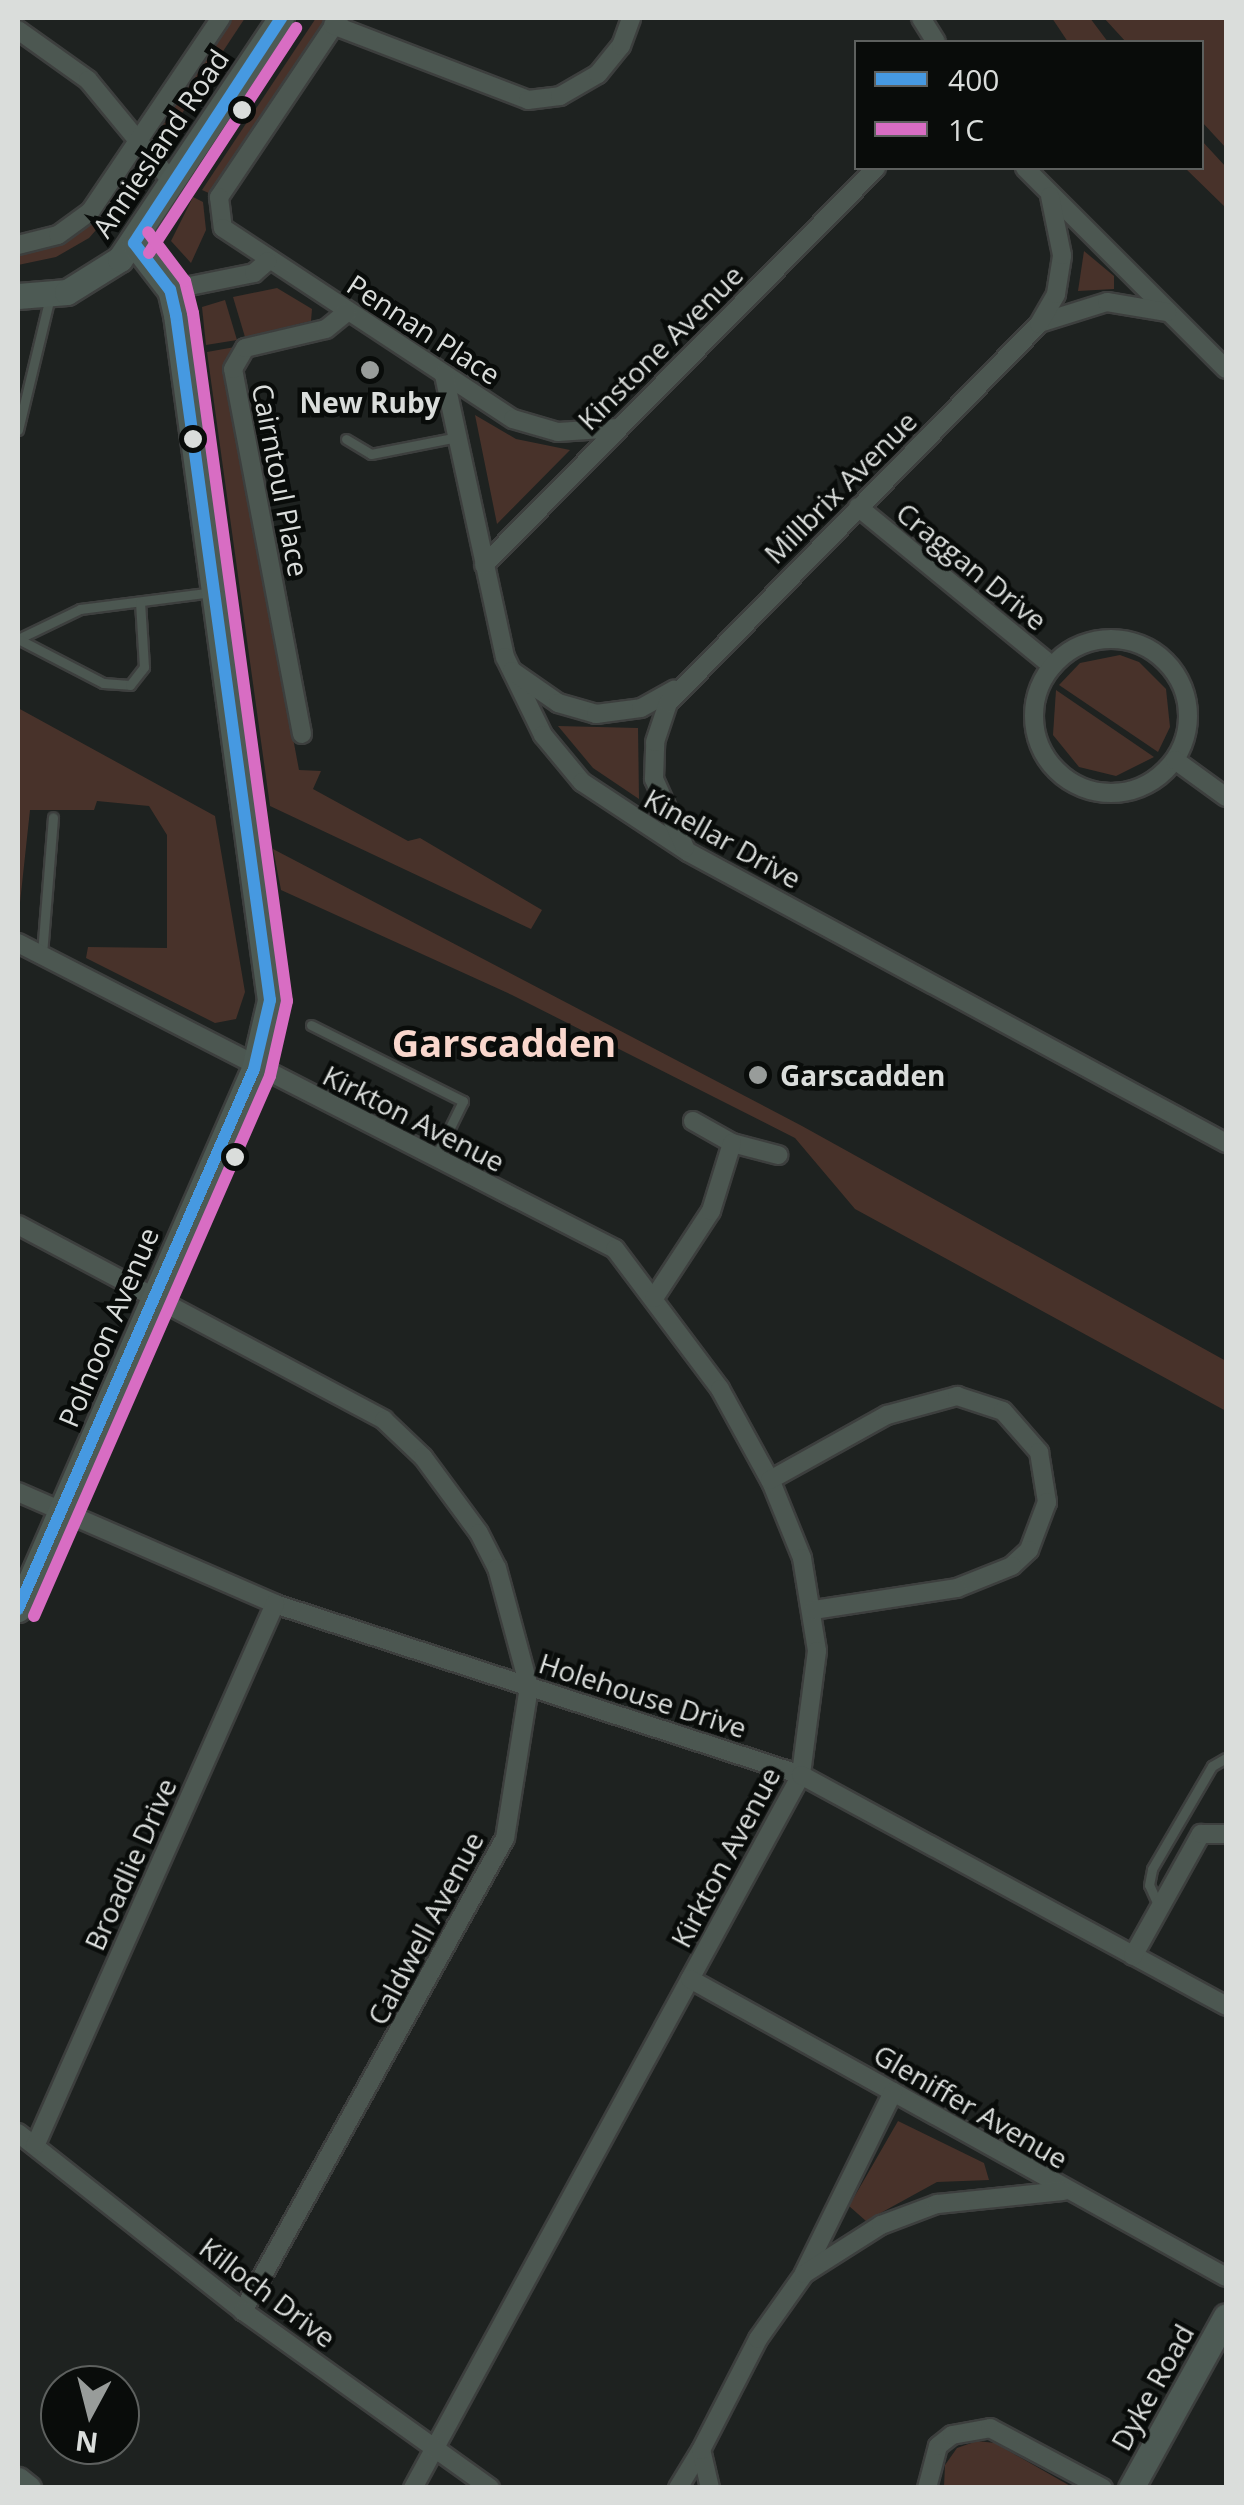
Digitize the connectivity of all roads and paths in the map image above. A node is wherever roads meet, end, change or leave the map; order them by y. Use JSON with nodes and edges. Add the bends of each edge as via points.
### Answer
{"nodes":[{"id":1,"x":221,"y":18,"type":"edge"},
{"id":2,"x":282,"y":18,"type":"edge"},
{"id":3,"x":631,"y":18,"type":"edge"},
{"id":4,"x":921,"y":18,"type":"edge"},
{"id":5,"x":336,"y":22,"type":"edge"},
{"id":6,"x":18,"y":30,"type":"edge"},
{"id":7,"x":935,"y":40,"type":"edge"},
{"id":8,"x":140,"y":140,"type":"junction"},
{"id":9,"x":874,"y":170,"type":"edge"},
{"id":10,"x":1027,"y":170,"type":"edge"},
{"id":11,"x":172,"y":182,"type":"junction"},
{"id":12,"x":1050,"y":196,"type":"junction"},
{"id":13,"x":134,"y":243,"type":"junction"},
{"id":14,"x":18,"y":245,"type":"edge"},
{"id":15,"x":268,"y":260,"type":"junction"},
{"id":16,"x":170,"y":290,"type":"junction"},
{"id":17,"x":18,"y":296,"type":"edge"},
{"id":18,"x":50,"y":296,"type":"junction"},
{"id":19,"x":347,"y":312,"type":"junction"},
{"id":20,"x":1168,"y":312,"type":"junction"},
{"id":21,"x":1040,"y":324,"type":"junction"},
{"id":22,"x":1226,"y":369,"type":"edge"},
{"id":23,"x":444,"y":375,"type":"junction"},
{"id":24,"x":618,"y":428,"type":"junction"},
{"id":25,"x":18,"y":430,"type":"edge"},
{"id":26,"x":458,"y":436,"type":"junction"},
{"id":27,"x":346,"y":439,"type":"dead end"},
{"id":28,"x":858,"y":507,"type":"junction"},
{"id":29,"x":484,"y":565,"type":"junction"},
{"id":30,"x":215,"y":592,"type":"junction"},
{"id":31,"x":140,"y":602,"type":"junction"},
{"id":32,"x":19,"y":640,"type":"edge"},
{"id":33,"x":1052,"y":666,"type":"junction"},
{"id":34,"x":510,"y":669,"type":"junction"},
{"id":35,"x":679,"y":688,"type":"junction"},
{"id":36,"x":302,"y":734,"type":"dead end"},
{"id":37,"x":1175,"y":760,"type":"junction"},
{"id":38,"x":1226,"y":797,"type":"edge"},
{"id":39,"x":53,"y":817,"type":"dead end"},
{"id":40,"x":688,"y":852,"type":"junction"},
{"id":41,"x":18,"y":943,"type":"edge"},
{"id":42,"x":42,"y":954,"type":"junction"},
{"id":43,"x":310,"y":1025,"type":"dead end"},
{"id":44,"x":254,"y":1069,"type":"junction"},
{"id":45,"x":692,"y":1121,"type":"dead end"},
{"id":46,"x":732,"y":1144,"type":"junction"},
{"id":47,"x":1226,"y":1144,"type":"edge"},
{"id":48,"x":778,"y":1155,"type":"dead end"},
{"id":49,"x":435,"y":1159,"type":"junction"},
{"id":50,"x":18,"y":1225,"type":"edge"},
{"id":51,"x":154,"y":1295,"type":"junction"},
{"id":52,"x":654,"y":1298,"type":"junction"},
{"id":53,"x":770,"y":1480,"type":"junction"},
{"id":54,"x":18,"y":1492,"type":"edge"},
{"id":55,"x":61,"y":1511,"type":"junction"},
{"id":56,"x":275,"y":1604,"type":"junction"},
{"id":57,"x":18,"y":1609,"type":"edge"},
{"id":58,"x":814,"y":1610,"type":"junction"},
{"id":59,"x":529,"y":1687,"type":"junction"},
{"id":60,"x":1226,"y":1758,"type":"edge"},
{"id":61,"x":801,"y":1776,"type":"junction"},
{"id":62,"x":1226,"y":1834,"type":"edge"},
{"id":63,"x":1159,"y":1909,"type":"junction"},
{"id":64,"x":1133,"y":1956,"type":"junction"},
{"id":65,"x":690,"y":1979,"type":"junction"},
{"id":66,"x":1226,"y":2006,"type":"edge"},
{"id":67,"x":893,"y":2092,"type":"junction"},
{"id":68,"x":18,"y":2133,"type":"edge"},
{"id":69,"x":35,"y":2146,"type":"junction"},
{"id":70,"x":1064,"y":2190,"type":"junction"},
{"id":71,"x":804,"y":2274,"type":"junction"},
{"id":72,"x":1226,"y":2276,"type":"edge"},
{"id":73,"x":244,"y":2310,"type":"junction"},
{"id":74,"x":1226,"y":2316,"type":"edge"},
{"id":75,"x":434,"y":2449,"type":"junction"},
{"id":76,"x":701,"y":2450,"type":"junction"},
{"id":77,"x":18,"y":2480,"type":"edge"},
{"id":78,"x":28,"y":2488,"type":"edge"},
{"id":79,"x":413,"y":2488,"type":"edge"},
{"id":80,"x":490,"y":2488,"type":"edge"},
{"id":81,"x":678,"y":2488,"type":"edge"},
{"id":82,"x":710,"y":2488,"type":"edge"},
{"id":83,"x":927,"y":2488,"type":"edge"},
{"id":84,"x":1103,"y":2488,"type":"edge"},
{"id":85,"x":1131,"y":2488,"type":"edge"}],
"edges":[{"from":1,"to":8,"type":"street","name":"Anniesland Road"},
{"from":2,"to":11,"type":"street","name":"Anniesland Road"},
{"from":3,"to":5,"type":"street","via":[[622,46],[598,74],[560,96],[528,100]]},
{"from":4,"to":7,"type":"street"},
{"from":5,"to":15,"type":"street","name":"Pennan Place","via":[[219,197],[218,222]]},
{"from":6,"to":8,"type":"street","via":[[73,67]]},
{"from":8,"to":11,"type":"street"},
{"from":8,"to":14,"type":"street","name":"Anniesland Road","via":[[81,221],[58,236]]},
{"from":9,"to":24,"type":"street","name":"Kinstone Avenue"},
{"from":10,"to":12,"type":"street"},
{"from":11,"to":13,"type":"street","name":"Anniesland Road"},
{"from":12,"to":20,"type":"street"},
{"from":12,"to":21,"type":"street","name":"Millbrix Avenue","via":[[1062,255],[1056,294]]},
{"from":13,"to":16,"type":"street"},
{"from":13,"to":18,"type":"street","name":"Anniesland Road","via":[[94,280]]},
{"from":15,"to":16,"type":"street","via":[[254,273]]},
{"from":15,"to":19,"type":"street","name":"Pennan Place"},
{"from":16,"to":30,"type":"street","name":"Polnoon Avenue"},
{"from":17,"to":18,"type":"street","name":"Anniesland Road"},
{"from":18,"to":25,"type":"lane"},
{"from":19,"to":23,"type":"street","name":"Pennan Place"},
{"from":19,"to":36,"type":"street","name":"Cairntoul Place","via":[[326,329],[245,348],[233,369]]},
{"from":20,"to":21,"type":"street","name":"Millbrix Avenue","via":[[1107,302]]},
{"from":20,"to":22,"type":"street"},
{"from":21,"to":28,"type":"street","name":"Millbrix Avenue"},
{"from":23,"to":24,"type":"street","name":"Pennan Place","via":[[532,426]]},
{"from":23,"to":26,"type":"street","name":"Kinellar Drive"},
{"from":24,"to":29,"type":"street","name":"Kinstone Avenue"},
{"from":26,"to":27,"type":"lane","via":[[371,454]]},
{"from":26,"to":29,"type":"street","name":"Kinellar Drive"},
{"from":28,"to":33,"type":"street","name":"Craggan Drive"},
{"from":28,"to":35,"type":"street","name":"Millbrix Avenue"},
{"from":29,"to":34,"type":"street","name":"Kinellar Drive"},
{"from":30,"to":31,"type":"lane"},
{"from":30,"to":44,"type":"street","name":"Polnoon Avenue","via":[[270,1000]]},
{"from":31,"to":32,"type":"lane","via":[[70,612]]},
{"from":31,"to":32,"type":"lane","via":[[144,666],[130,686],[103,683]]},
{"from":33,"to":37,"type":"street","name":"Craggan Drive","via":[[1068,652],[1108,638],[1129,640],[1166,661],[1183,688],[1189,720]]},
{"from":33,"to":37,"type":"street","name":"Craggan Drive","via":[[1034,724],[1040,745],[1065,778],[1093,790],[1124,792],[1161,775]]},
{"from":34,"to":35,"type":"street","name":"Millbrix Avenue","via":[[558,703],[596,714],[641,708]]},
{"from":34,"to":40,"type":"street","name":"Kinellar Drive","via":[[543,735],[582,782]]},
{"from":35,"to":40,"type":"street","name":"Millbrix Avenue","via":[[660,722],[653,767],[663,811]]},
{"from":37,"to":38,"type":"street"},
{"from":39,"to":42,"type":"lane"},
{"from":40,"to":47,"type":"street","name":"Kinellar Drive"},
{"from":41,"to":42,"type":"street","name":"Kirkton Avenue"},
{"from":42,"to":44,"type":"street","name":"Kirkton Avenue"},
{"from":43,"to":49,"type":"lane","via":[[463,1101]]},
{"from":44,"to":49,"type":"street","name":"Kirkton Avenue"},
{"from":44,"to":51,"type":"street","name":"Polnoon Avenue"},
{"from":45,"to":46,"type":"street"},
{"from":46,"to":48,"type":"street"},
{"from":46,"to":52,"type":"street","via":[[711,1211]]},
{"from":49,"to":52,"type":"street","name":"Kirkton Avenue","via":[[614,1249]]},
{"from":50,"to":51,"type":"street","name":"Caldwell Avenue"},
{"from":51,"to":55,"type":"street","name":"Polnoon Avenue"},
{"from":51,"to":59,"type":"street","name":"Caldwell Avenue","via":[[346,1396],[423,1457],[497,1568]]},
{"from":52,"to":53,"type":"street","name":"Kirkton Avenue","via":[[720,1389]]},
{"from":53,"to":58,"type":"street","name":"Kirkton Avenue","via":[[802,1558]]},
{"from":53,"to":58,"type":"street","via":[[886,1415],[958,1396],[1002,1412],[1039,1452],[1047,1502],[1029,1550],[1012,1566],[956,1588]]},
{"from":54,"to":55,"type":"street","name":"Holehouse Drive"},
{"from":55,"to":56,"type":"street","name":"Holehouse Drive"},
{"from":55,"to":57,"type":"street","name":"Polnoon Avenue"},
{"from":56,"to":59,"type":"street","name":"Holehouse Drive"},
{"from":56,"to":69,"type":"street","name":"Broadlie Drive"},
{"from":58,"to":61,"type":"street","name":"Kirkton Avenue","via":[[815,1698]]},
{"from":59,"to":61,"type":"street","name":"Holehouse Drive"},
{"from":59,"to":73,"type":"street","name":"Caldwell Avenue","via":[[505,1838]]},
{"from":60,"to":63,"type":"lane","via":[[1212,1766],[1152,1869]]},
{"from":61,"to":64,"type":"street","name":"Holehouse Drive"},
{"from":61,"to":65,"type":"street","name":"Kirkton Avenue"},
{"from":62,"to":63,"type":"street","via":[[1200,1834]]},
{"from":63,"to":64,"type":"street"},
{"from":64,"to":66,"type":"street","name":"Holehouse Drive"},
{"from":65,"to":67,"type":"street","name":"Gleniffer Avenue"},
{"from":65,"to":75,"type":"street","name":"Kirkton Avenue"},
{"from":67,"to":70,"type":"street","name":"Gleniffer Avenue"},
{"from":67,"to":71,"type":"street"},
{"from":68,"to":69,"type":"street","name":"Killoch Drive"},
{"from":69,"to":73,"type":"street","name":"Killoch Drive"},
{"from":70,"to":71,"type":"street","via":[[937,2204],[880,2225]]},
{"from":70,"to":72,"type":"street","name":"Gleniffer Avenue"},
{"from":71,"to":76,"type":"street","via":[[758,2340]]},
{"from":73,"to":75,"type":"street","name":"Killoch Drive"},
{"from":74,"to":85,"type":"street","name":"Dyke Road"},
{"from":75,"to":79,"type":"street","name":"Kirkton Avenue"},
{"from":75,"to":80,"type":"street","name":"Killoch Drive"},
{"from":76,"to":81,"type":"street"},
{"from":76,"to":82,"type":"street"},
{"from":77,"to":78,"type":"street"},
{"from":83,"to":84,"type":"street","via":[[938,2446],[952,2435],[990,2428]]}]}
